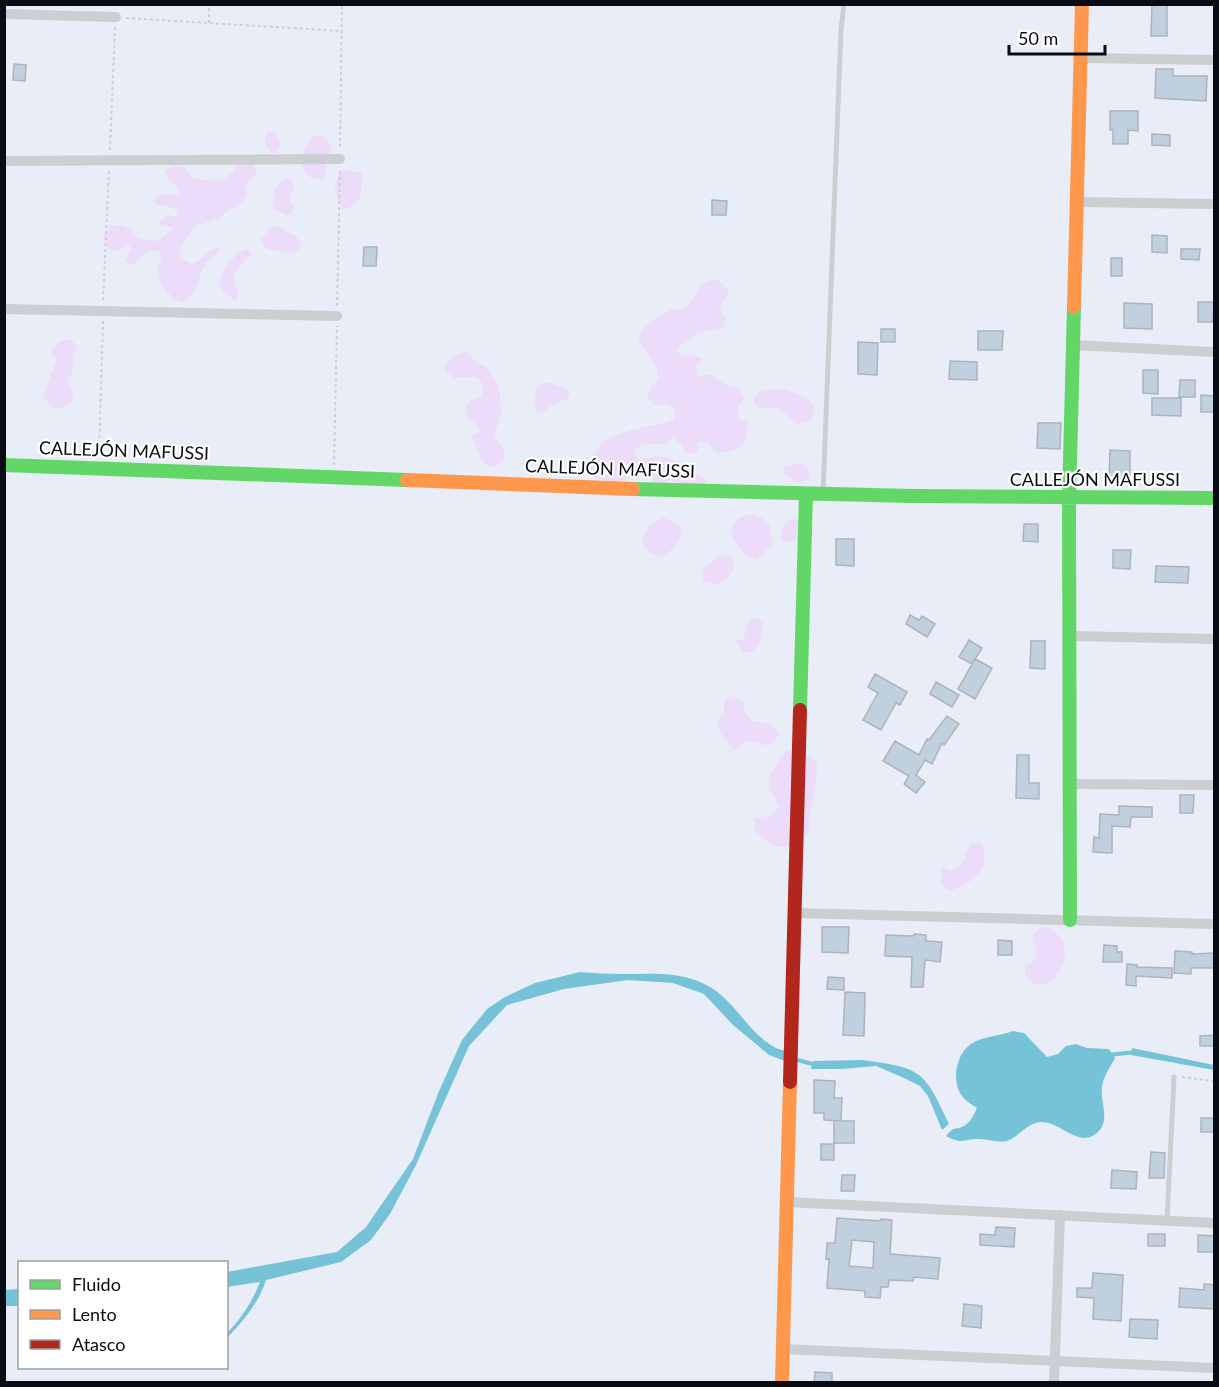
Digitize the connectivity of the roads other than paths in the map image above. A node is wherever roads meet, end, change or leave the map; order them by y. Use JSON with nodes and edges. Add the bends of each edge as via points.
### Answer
{"nodes":[{"id":1,"x":844,"y":4,"type":"edge"},
{"id":2,"x":1082,"y":4,"type":"edge"},
{"id":3,"x":4,"y":14,"type":"edge"},
{"id":4,"x":116,"y":17,"type":"road end"},
{"id":5,"x":1081,"y":58,"type":"junction"},
{"id":6,"x":1215,"y":60,"type":"edge"},
{"id":7,"x":340,"y":159,"type":"road end"},
{"id":8,"x":4,"y":161,"type":"edge"},
{"id":9,"x":1077,"y":202,"type":"junction"},
{"id":10,"x":1215,"y":204,"type":"edge"},
{"id":11,"x":4,"y":309,"type":"edge"},
{"id":12,"x":337,"y":316,"type":"dead end"},
{"id":13,"x":1073,"y":345,"type":"junction"},
{"id":14,"x":1215,"y":352,"type":"edge"},
{"id":15,"x":4,"y":465,"type":"edge"},
{"id":16,"x":806,"y":494,"type":"junction"},
{"id":17,"x":823,"y":494,"type":"junction"},
{"id":18,"x":1215,"y":498,"type":"edge"},
{"id":19,"x":1069,"y":499,"type":"junction"},
{"id":20,"x":1069,"y":636,"type":"junction"},
{"id":21,"x":1215,"y":639,"type":"edge"},
{"id":22,"x":1070,"y":784,"type":"junction"},
{"id":23,"x":1215,"y":786,"type":"edge"},
{"id":24,"x":795,"y":913,"type":"junction"},
{"id":25,"x":1070,"y":920,"type":"junction"},
{"id":26,"x":1215,"y":924,"type":"edge"},
{"id":27,"x":1174,"y":1077,"type":"road end"},
{"id":28,"x":787,"y":1202,"type":"junction"},
{"id":29,"x":1060,"y":1215,"type":"junction"},
{"id":30,"x":1167,"y":1221,"type":"junction"},
{"id":31,"x":1215,"y":1223,"type":"edge"},
{"id":32,"x":783,"y":1349,"type":"junction"},
{"id":33,"x":1054,"y":1361,"type":"junction"},
{"id":34,"x":1215,"y":1368,"type":"edge"},
{"id":35,"x":782,"y":1383,"type":"edge"},
{"id":36,"x":1054,"y":1383,"type":"edge"}],
"edges":[{"from":1,"to":17,"type":"lane"},
{"from":2,"to":5,"type":"street"},
{"from":3,"to":4,"type":"street"},
{"from":5,"to":6,"type":"street"},
{"from":5,"to":9,"type":"street"},
{"from":7,"to":8,"type":"street"},
{"from":9,"to":10,"type":"street"},
{"from":9,"to":13,"type":"street"},
{"from":11,"to":12,"type":"street"},
{"from":13,"to":14,"type":"street"},
{"from":13,"to":19,"type":"street"},
{"from":15,"to":16,"type":"street","name":"CALLEJÓN MAFUSSI"},
{"from":16,"to":17,"type":"street","name":"CALLEJÓN MAFUSSI"},
{"from":16,"to":24,"type":"street"},
{"from":17,"to":19,"type":"street","name":"CALLEJÓN MAFUSSI"},
{"from":18,"to":19,"type":"street","name":"CALLEJÓN MAFUSSI"},
{"from":19,"to":20,"type":"street"},
{"from":20,"to":21,"type":"street"},
{"from":20,"to":22,"type":"street"},
{"from":22,"to":23,"type":"street"},
{"from":22,"to":25,"type":"street"},
{"from":24,"to":25,"type":"street"},
{"from":24,"to":28,"type":"street"},
{"from":25,"to":26,"type":"street"},
{"from":27,"to":30,"type":"lane"},
{"from":28,"to":29,"type":"street"},
{"from":28,"to":32,"type":"street"},
{"from":29,"to":30,"type":"street"},
{"from":29,"to":33,"type":"street"},
{"from":30,"to":31,"type":"street"},
{"from":32,"to":33,"type":"street"},
{"from":32,"to":35,"type":"street"},
{"from":33,"to":34,"type":"street"},
{"from":33,"to":36,"type":"street"}]}
